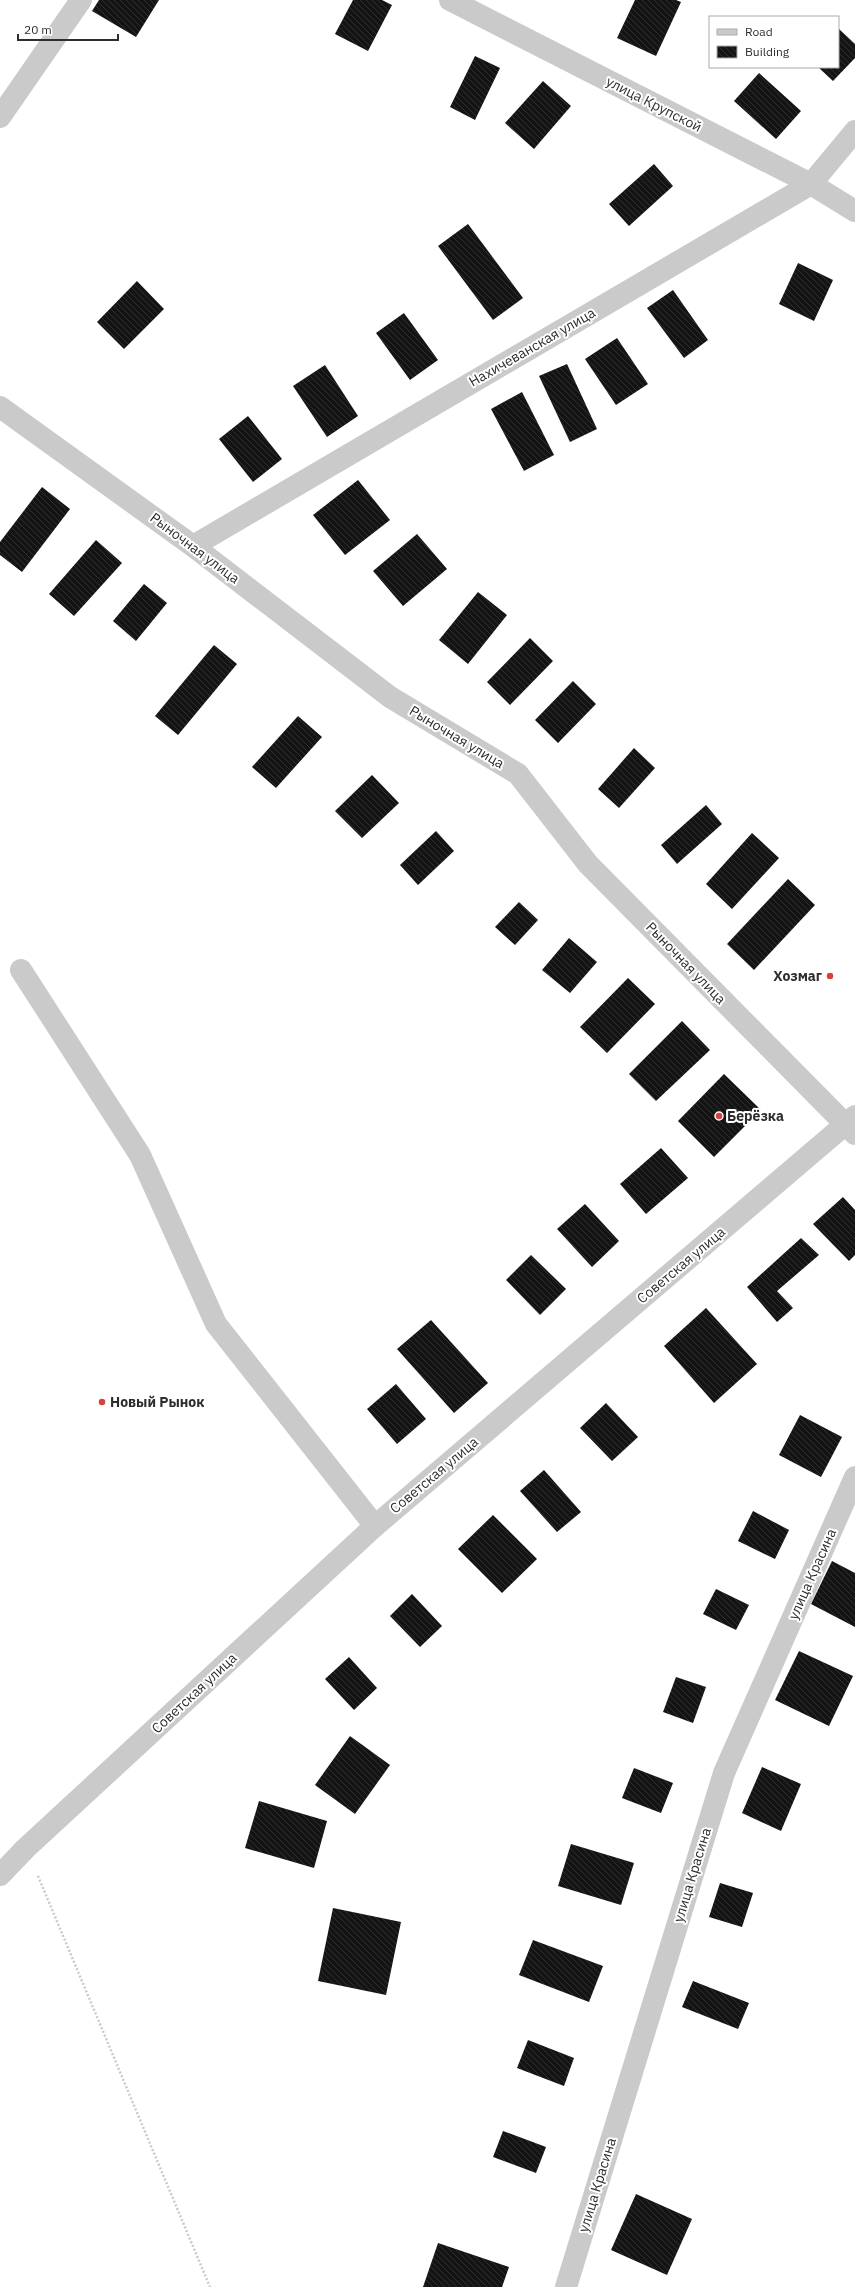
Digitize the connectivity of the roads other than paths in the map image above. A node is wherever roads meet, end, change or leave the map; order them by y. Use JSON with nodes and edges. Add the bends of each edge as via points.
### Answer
{"nodes":[{"id":1,"x":81,"y":0,"type":"edge"},
{"id":2,"x":450,"y":0,"type":"edge"},
{"id":3,"x":0,"y":117,"type":"edge"},
{"id":4,"x":855,"y":131,"type":"edge"},
{"id":5,"x":811,"y":184,"type":"junction"},
{"id":6,"x":855,"y":211,"type":"edge"},
{"id":7,"x":0,"y":407,"type":"edge"},
{"id":8,"x":193,"y":546,"type":"junction"},
{"id":9,"x":21,"y":970,"type":"dead end"},
{"id":10,"x":852,"y":1125,"type":"edge"},
{"id":11,"x":855,"y":1477,"type":"edge"},
{"id":12,"x":374,"y":1526,"type":"junction"},
{"id":13,"x":0,"y":1875,"type":"edge"},
{"id":14,"x":566,"y":2287,"type":"edge"}],
"edges":[{"from":1,"to":3,"type":"street"},
{"from":2,"to":5,"type":"street","name":"улица Крупской"},
{"from":4,"to":5,"type":"street","name":"Нахичеванская улица"},
{"from":5,"to":6,"type":"street","name":"улица Крупской"},
{"from":5,"to":8,"type":"street","name":"Нахичеванская улица"},
{"from":7,"to":8,"type":"street","name":"Рыночная улица"},
{"from":8,"to":10,"type":"street","name":"Рыночная улица","via":[[390,697],[518,774],[588,864]]},
{"from":9,"to":12,"type":"street","via":[[140,1155],[216,1324]]},
{"from":10,"to":12,"type":"street","name":"Советская улица"},
{"from":11,"to":14,"type":"street","name":"улица Красина","via":[[724,1773]]},
{"from":12,"to":13,"type":"street","name":"Советская улица","via":[[26,1848]]}]}
